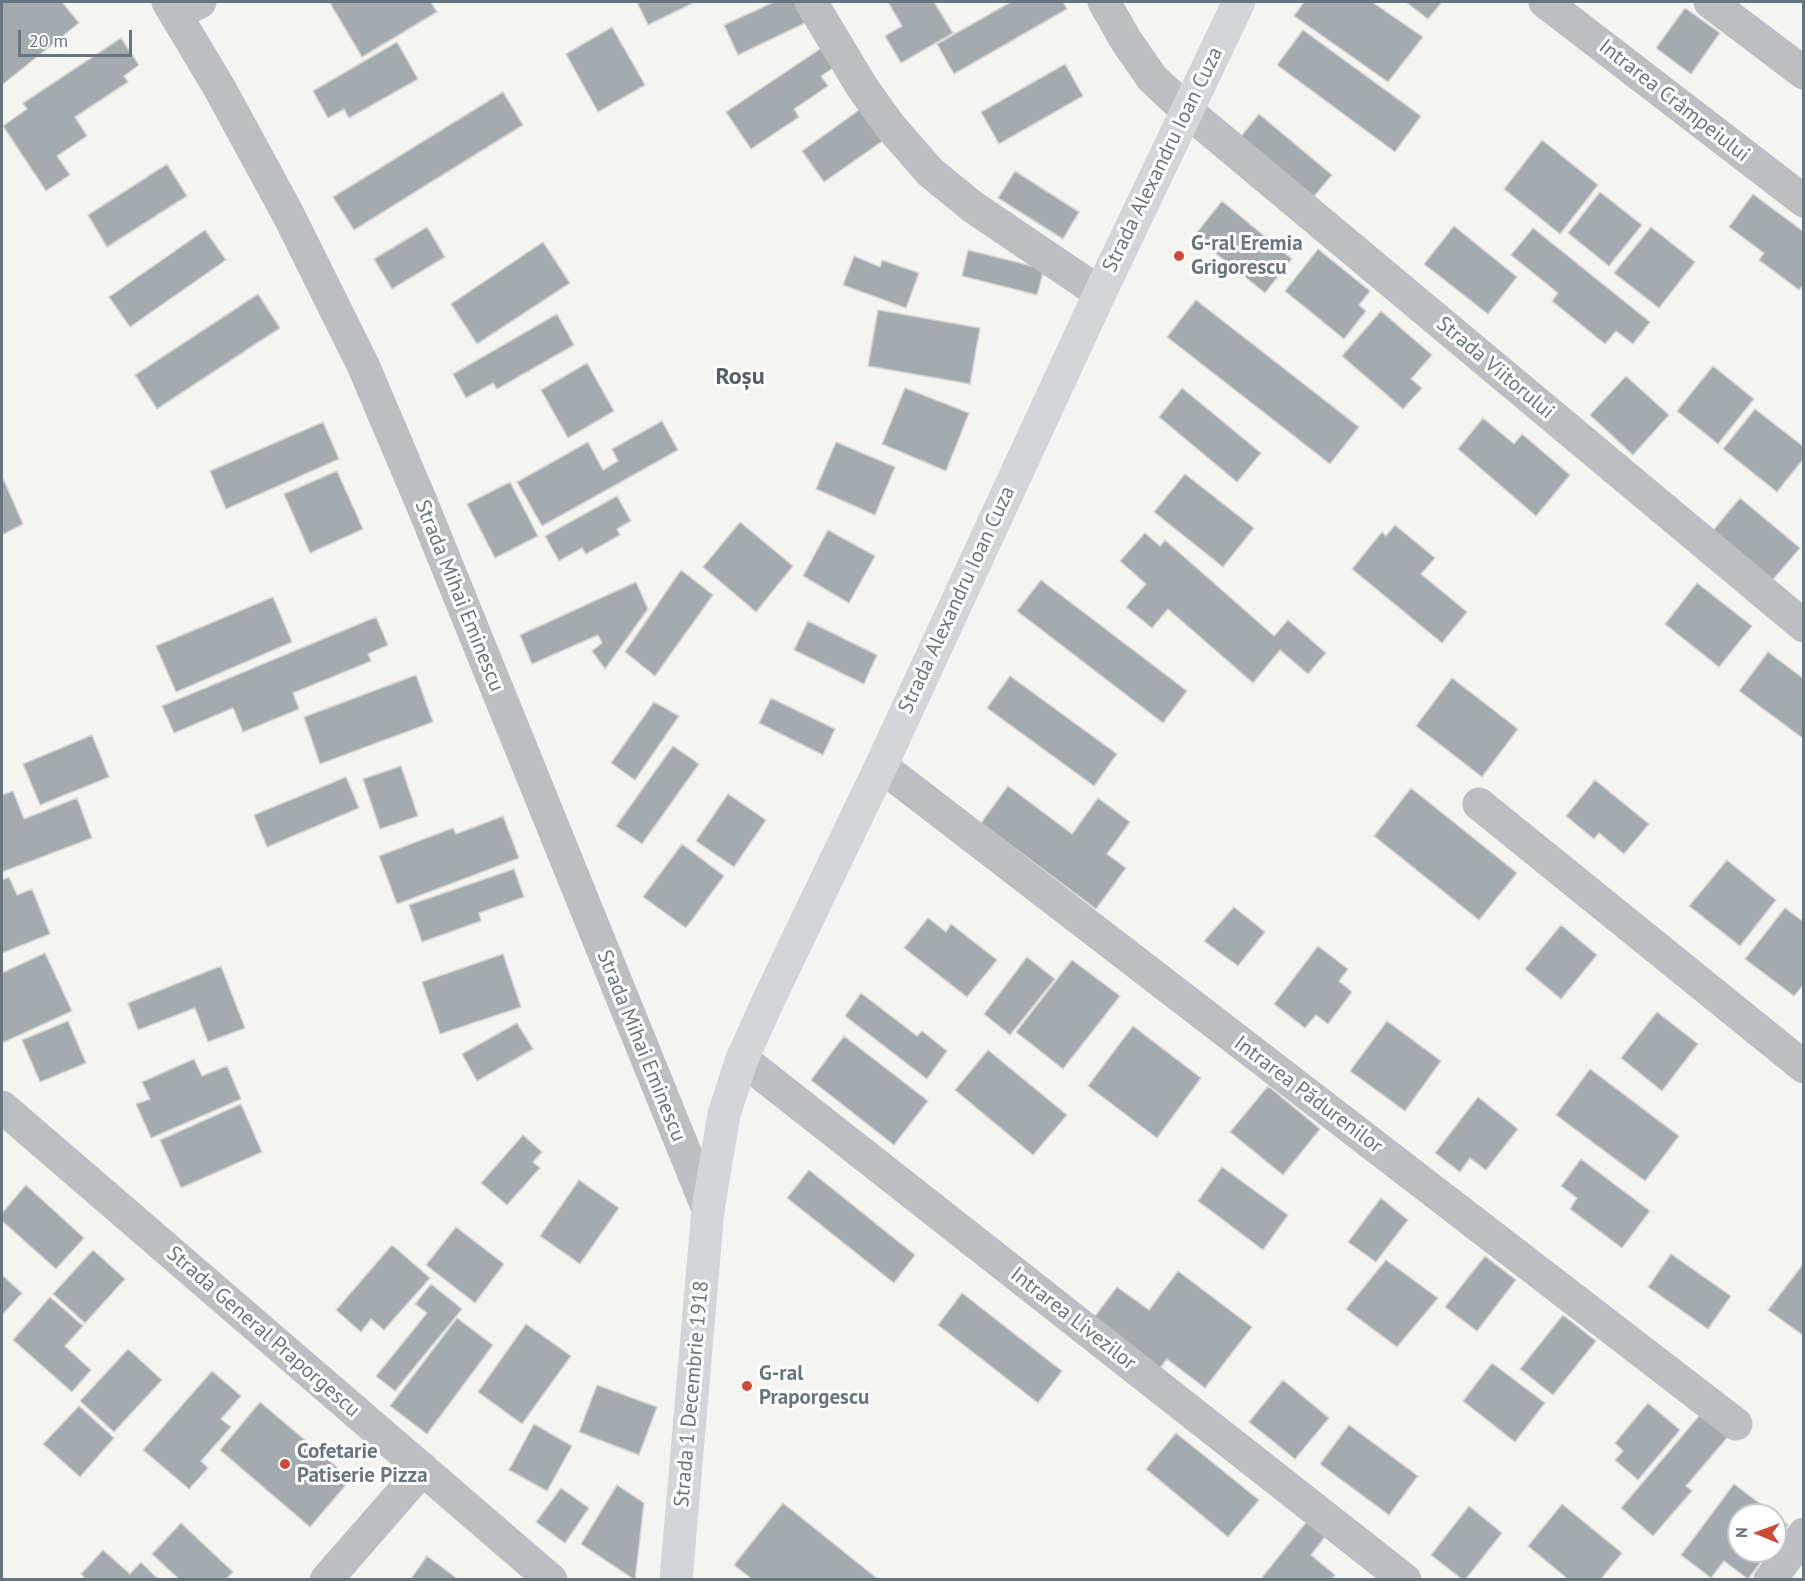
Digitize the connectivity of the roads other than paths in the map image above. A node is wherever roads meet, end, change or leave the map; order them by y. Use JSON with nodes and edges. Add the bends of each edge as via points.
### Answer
{"nodes":[{"id":1,"x":811,"y":2,"type":"edge"},
{"id":2,"x":1104,"y":2,"type":"edge"},
{"id":3,"x":1239,"y":2,"type":"edge"},
{"id":4,"x":1545,"y":2,"type":"edge"},
{"id":5,"x":1710,"y":2,"type":"edge"},
{"id":6,"x":181,"y":6,"type":"edge"},
{"id":7,"x":1803,"y":73,"type":"edge"},
{"id":8,"x":1187,"y":111,"type":"junction"},
{"id":9,"x":1803,"y":201,"type":"edge"},
{"id":10,"x":1100,"y":293,"type":"junction"},
{"id":11,"x":1803,"y":626,"type":"edge"},
{"id":12,"x":880,"y":766,"type":"junction"},
{"id":13,"x":1479,"y":804,"type":"dead end"},
{"id":14,"x":742,"y":1059,"type":"junction"},
{"id":15,"x":1803,"y":1067,"type":"edge"},
{"id":16,"x":2,"y":1107,"type":"edge"},
{"id":17,"x":708,"y":1209,"type":"junction"},
{"id":18,"x":1736,"y":1424,"type":"dead end"},
{"id":19,"x":423,"y":1469,"type":"junction"},
{"id":20,"x":1803,"y":1534,"type":"edge"},
{"id":21,"x":326,"y":1580,"type":"edge"},
{"id":22,"x":551,"y":1580,"type":"edge"},
{"id":23,"x":676,"y":1580,"type":"edge"},
{"id":24,"x":1405,"y":1580,"type":"edge"},
{"id":25,"x":1770,"y":1580,"type":"edge"}],
"edges":[{"from":1,"to":10,"type":"street","via":[[862,87],[930,172],[973,207]]},
{"from":2,"to":8,"type":"street","name":"Strada Viitorului","via":[[1152,78]]},
{"from":3,"to":8,"type":"main road","name":"Strada Alexandru Ioan Cuza"},
{"from":4,"to":9,"type":"street","name":"Intrarea Crâmpeiului"},
{"from":5,"to":7,"type":"street"},
{"from":6,"to":17,"type":"street","name":"Strada Mihai Eminescu","via":[[363,365]]},
{"from":8,"to":10,"type":"main road","name":"Strada Alexandru Ioan Cuza"},
{"from":8,"to":11,"type":"street","name":"Strada Viitorului"},
{"from":10,"to":12,"type":"main road","name":"Strada Alexandru Ioan Cuza"},
{"from":12,"to":14,"type":"main road","name":"Strada Alexandru Ioan Cuza"},
{"from":12,"to":18,"type":"street","name":"Intrarea Pădurenilor"},
{"from":13,"to":15,"type":"street"},
{"from":14,"to":17,"type":"main road","name":"Strada Alexandru Ioan Cuza","via":[[724,1114]]},
{"from":14,"to":24,"type":"street","name":"Intrarea Livezilor"},
{"from":16,"to":19,"type":"street","name":"Strada General Praporgescu"},
{"from":17,"to":23,"type":"main road","name":"Strada 1 Decembrie 1918"},
{"from":19,"to":21,"type":"street"},
{"from":19,"to":22,"type":"street","name":"Strada General Praporgescu"},
{"from":20,"to":25,"type":"street"}]}
